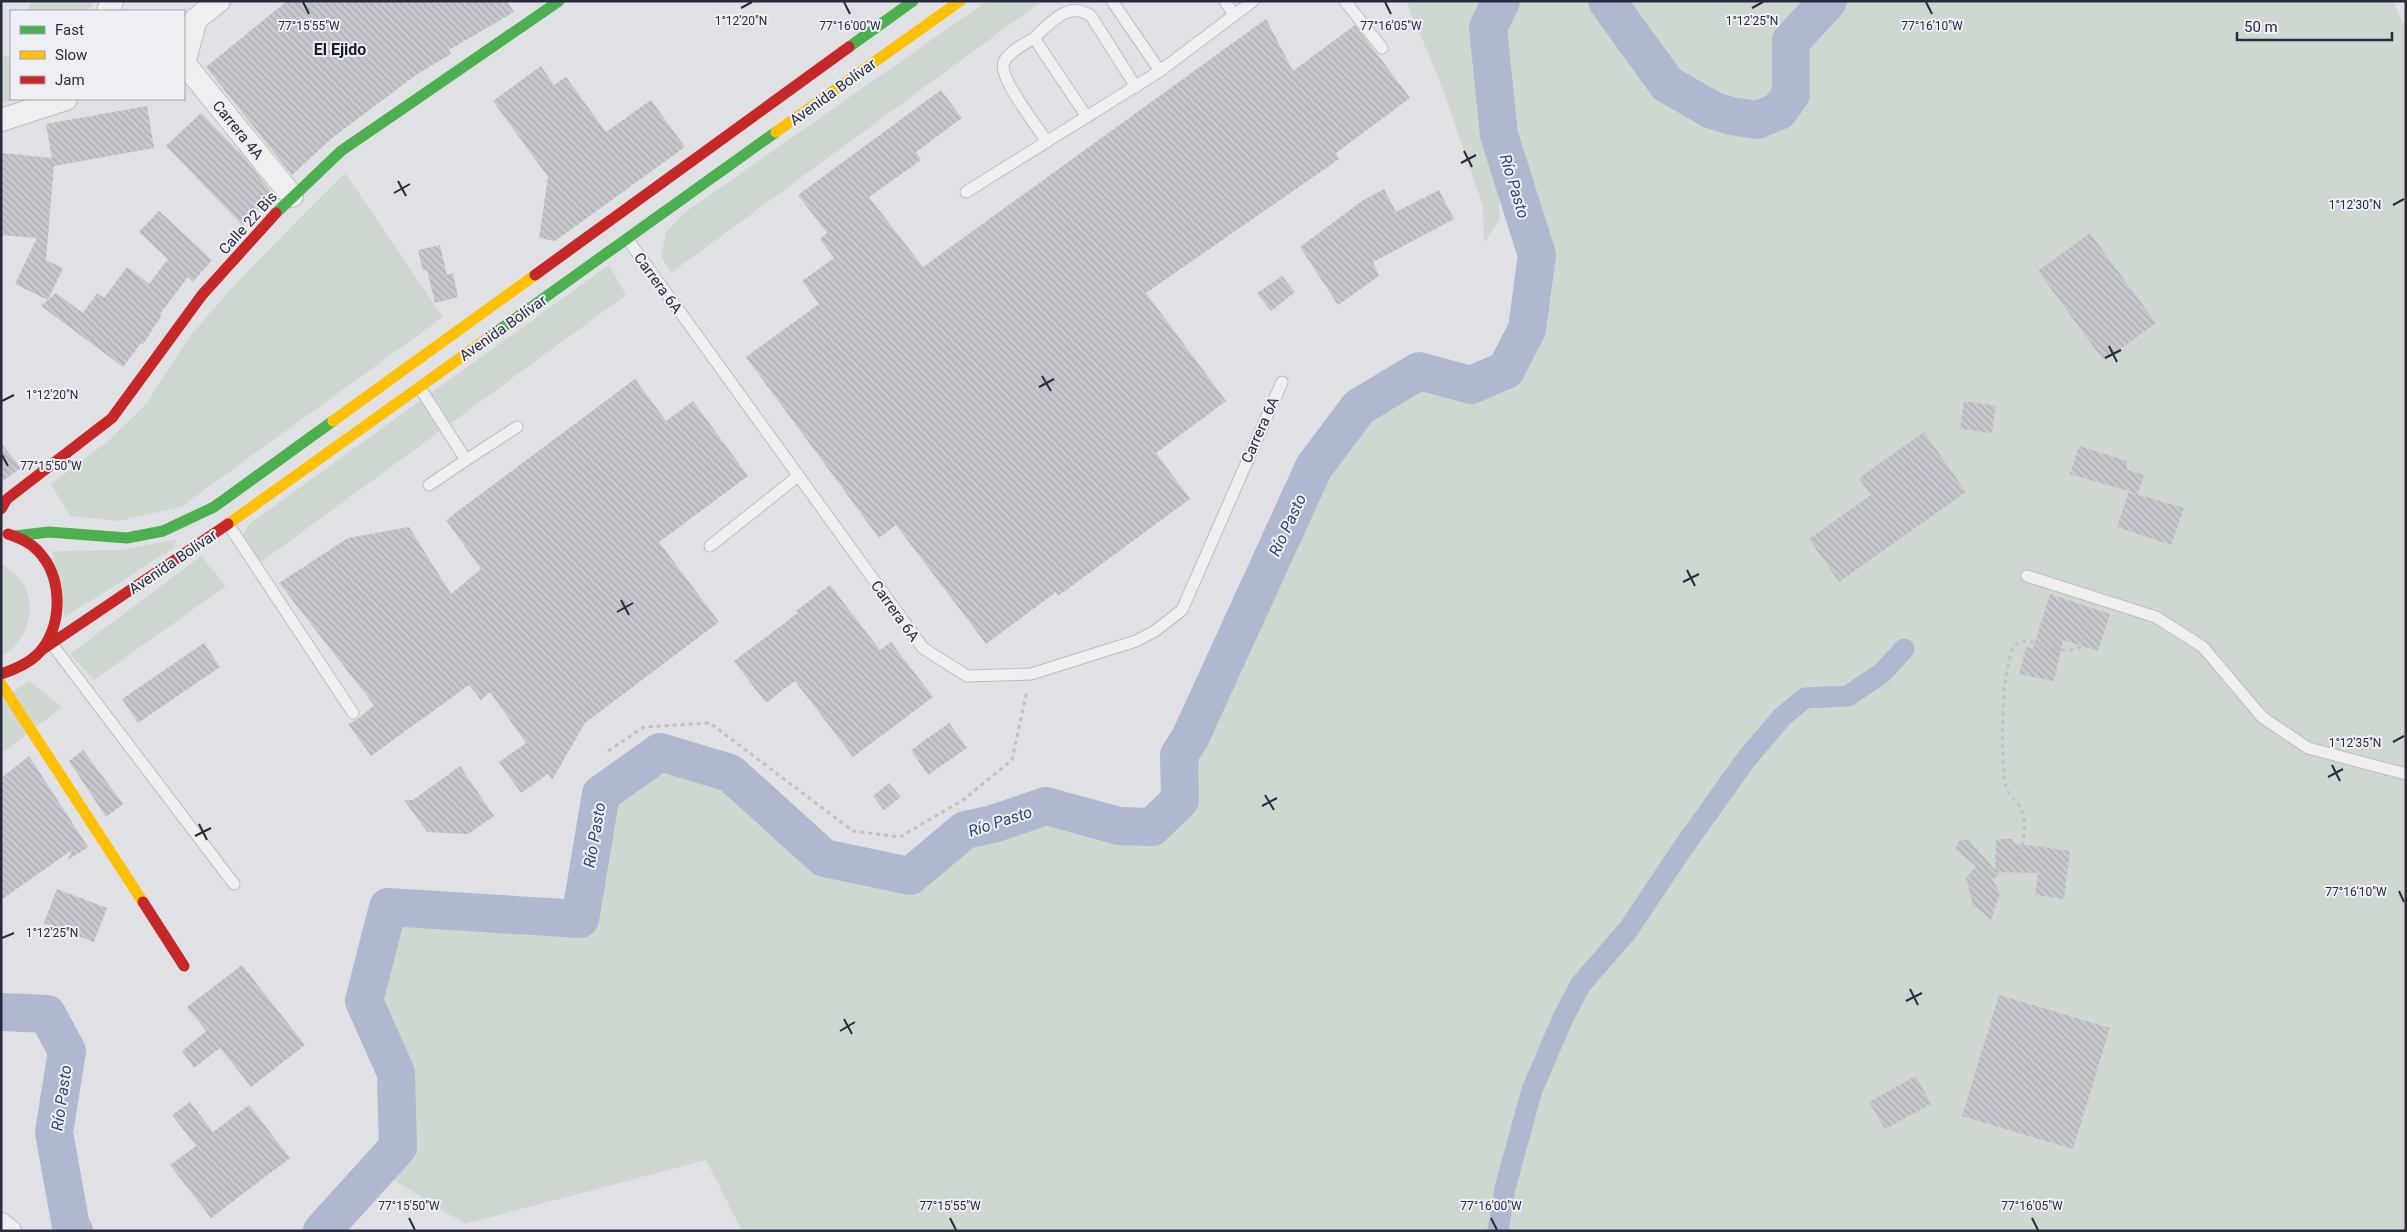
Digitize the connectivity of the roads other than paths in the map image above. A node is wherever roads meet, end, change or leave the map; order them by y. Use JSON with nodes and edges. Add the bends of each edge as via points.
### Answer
{"nodes":[{"id":1,"x":219,"y":1,"type":"edge"},
{"id":2,"x":559,"y":1,"type":"edge"},
{"id":3,"x":913,"y":1,"type":"edge"},
{"id":4,"x":960,"y":1,"type":"edge"},
{"id":5,"x":1112,"y":1,"type":"edge"},
{"id":6,"x":1225,"y":1,"type":"edge"},
{"id":7,"x":1253,"y":1,"type":"edge"},
{"id":8,"x":1345,"y":1,"type":"edge"},
{"id":9,"x":1234,"y":16,"type":"junction"},
{"id":10,"x":1034,"y":38,"type":"junction"},
{"id":11,"x":1382,"y":48,"type":"dead end"},
{"id":12,"x":185,"y":59,"type":"edge"},
{"id":13,"x":185,"y":64,"type":"edge"},
{"id":14,"x":1160,"y":71,"type":"junction"},
{"id":15,"x":1136,"y":87,"type":"junction"},
{"id":16,"x":63,"y":100,"type":"edge"},
{"id":17,"x":1087,"y":117,"type":"junction"},
{"id":18,"x":1,"y":120,"type":"edge"},
{"id":19,"x":1048,"y":142,"type":"junction"},
{"id":20,"x":966,"y":192,"type":"dead end"},
{"id":21,"x":292,"y":196,"type":"junction"},
{"id":22,"x":628,"y":240,"type":"junction"},
{"id":23,"x":1282,"y":382,"type":"dead end"},
{"id":24,"x":420,"y":388,"type":"junction"},
{"id":25,"x":517,"y":426,"type":"dead end"},
{"id":26,"x":466,"y":460,"type":"junction"},
{"id":27,"x":797,"y":477,"type":"junction"},
{"id":28,"x":429,"y":485,"type":"dead end"},
{"id":29,"x":1,"y":509,"type":"edge"},
{"id":30,"x":228,"y":524,"type":"junction"},
{"id":31,"x":1,"y":532,"type":"edge"},
{"id":32,"x":15,"y":536,"type":"junction"},
{"id":33,"x":710,"y":546,"type":"dead end"},
{"id":34,"x":2027,"y":576,"type":"dead end"},
{"id":35,"x":47,"y":646,"type":"junction"},
{"id":36,"x":22,"y":666,"type":"junction"},
{"id":37,"x":1,"y":674,"type":"edge"},
{"id":38,"x":1,"y":684,"type":"edge"},
{"id":39,"x":353,"y":713,"type":"dead end"},
{"id":40,"x":2406,"y":774,"type":"edge"},
{"id":41,"x":234,"y":884,"type":"dead end"},
{"id":42,"x":184,"y":966,"type":"dead end"},
{"id":43,"x":1,"y":1224,"type":"edge"},
{"id":44,"x":10,"y":1231,"type":"edge"}],
"edges":[{"from":1,"to":12,"type":"street","via":[[196,19]]},
{"from":2,"to":21,"type":"main road","name":"Calle 22 Bis","via":[[341,150]]},
{"from":3,"to":32,"type":"main road","name":"Avenida Bolívar","via":[[214,508],[163,531],[126,538],[49,532]]},
{"from":4,"to":22,"type":"main road","name":"Avenida Bolívar"},
{"from":5,"to":14,"type":"lane"},
{"from":6,"to":9,"type":"lane"},
{"from":7,"to":9,"type":"lane"},
{"from":8,"to":11,"type":"lane"},
{"from":9,"to":14,"type":"lane"},
{"from":10,"to":15,"type":"lane","via":[[1054,19],[1070,10],[1083,10],[1091,16]]},
{"from":10,"to":17,"type":"lane"},
{"from":10,"to":19,"type":"lane","via":[[1008,56],[1003,63],[1003,71]]},
{"from":13,"to":21,"type":"street","name":"Carrera 4A"},
{"from":14,"to":15,"type":"lane"},
{"from":15,"to":17,"type":"lane"},
{"from":16,"to":18,"type":"street"},
{"from":17,"to":19,"type":"lane"},
{"from":19,"to":20,"type":"lane"},
{"from":21,"to":29,"type":"main road","name":"Calle 22 Bis","via":[[202,295],[112,418],[7,499]]},
{"from":22,"to":24,"type":"main road","name":"Avenida Bolívar"},
{"from":22,"to":27,"type":"lane","name":"Carrera 6A"},
{"from":23,"to":27,"type":"lane","name":"Carrera 6A","via":[[1182,610],[1155,632],[1136,641],[1031,674],[967,676],[923,648]]},
{"from":24,"to":26,"type":"lane"},
{"from":24,"to":30,"type":"main road","name":"Avenida Bolívar"},
{"from":25,"to":26,"type":"lane"},
{"from":26,"to":28,"type":"lane"},
{"from":27,"to":33,"type":"lane"},
{"from":30,"to":35,"type":"main road","name":"Avenida Bolívar"},
{"from":30,"to":39,"type":"lane"},
{"from":31,"to":32,"type":"main road"},
{"from":32,"to":35,"type":"main road","via":[[37,551],[52,573],[59,599],[56,625]]},
{"from":34,"to":40,"type":"lane","via":[[2156,617],[2203,647],[2262,717],[2308,748]]},
{"from":35,"to":36,"type":"main road","name":"Avenida Bolívar"},
{"from":35,"to":41,"type":"lane"},
{"from":36,"to":37,"type":"main road","name":"Avenida Bolívar"},
{"from":36,"to":38,"type":"street"},
{"from":38,"to":42,"type":"main road"},
{"from":43,"to":44,"type":"street"}]}
